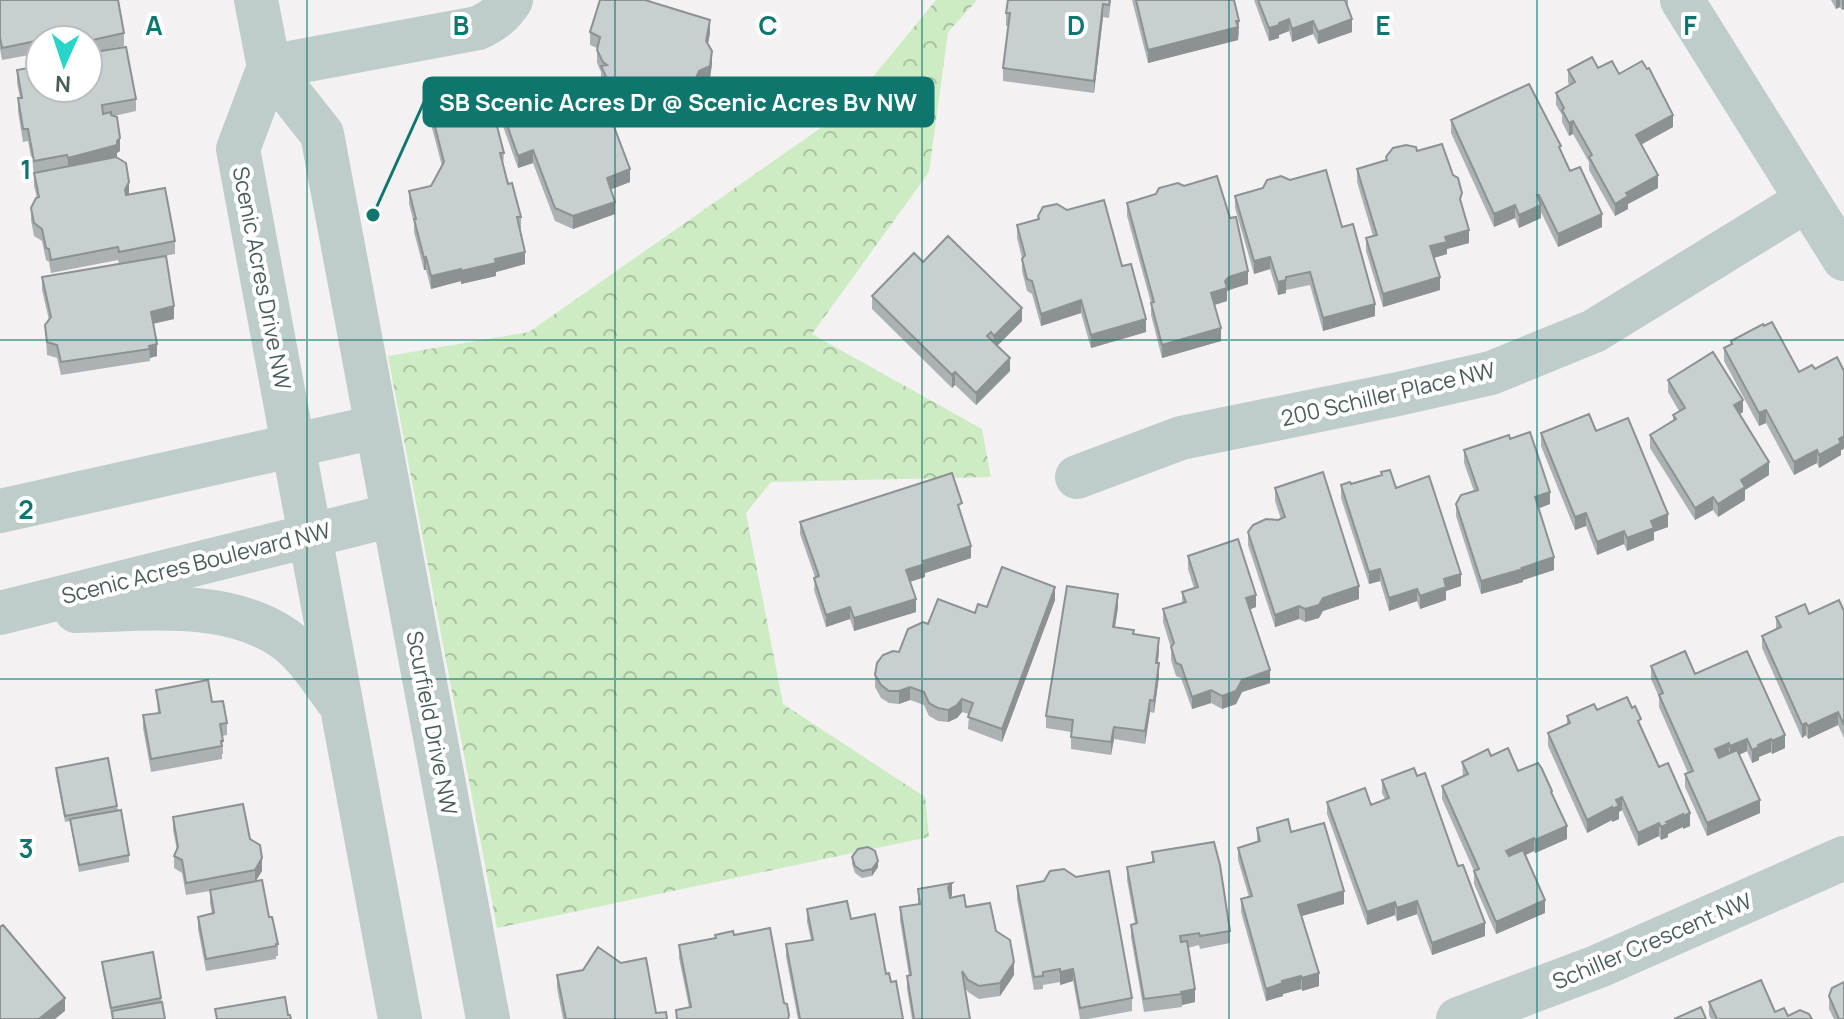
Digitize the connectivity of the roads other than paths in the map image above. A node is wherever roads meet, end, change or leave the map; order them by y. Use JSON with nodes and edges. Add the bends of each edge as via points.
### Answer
{"nodes":[{"id":1,"x":256,"y":0,"type":"edge"},
{"id":2,"x":511,"y":0,"type":"edge"},
{"id":3,"x":1682,"y":0,"type":"edge"},
{"id":4,"x":269,"y":67,"type":"junction"},
{"id":5,"x":1807,"y":200,"type":"junction"},
{"id":6,"x":1844,"y":259,"type":"edge"},
{"id":7,"x":376,"y":427,"type":"junction"},
{"id":8,"x":293,"y":445,"type":"junction"},
{"id":9,"x":1077,"y":477,"type":"dead end"},
{"id":10,"x":0,"y":511,"type":"edge"},
{"id":11,"x":393,"y":515,"type":"junction"},
{"id":12,"x":310,"y":534,"type":"junction"},
{"id":13,"x":2,"y":612,"type":"edge"},
{"id":14,"x":341,"y":705,"type":"junction"},
{"id":15,"x":1844,"y":858,"type":"edge"},
{"id":16,"x":400,"y":1019,"type":"edge"},
{"id":17,"x":488,"y":1019,"type":"edge"},
{"id":18,"x":1458,"y":1019,"type":"edge"}],
"edges":[{"from":1,"to":4,"type":"street"},
{"from":2,"to":4,"type":"street","via":[[492,22],[478,28]]},
{"from":3,"to":5,"type":"street"},
{"from":4,"to":7,"type":"street","via":[[322,134]]},
{"from":4,"to":8,"type":"street","name":"Scenic Acres Drive NW","via":[[238,149]]},
{"from":5,"to":6,"type":"street"},
{"from":5,"to":9,"type":"street","name":"200 Schiller Place NW","via":[[1594,331],[1491,373],[1181,438]]},
{"from":7,"to":8,"type":"street"},
{"from":7,"to":11,"type":"street","name":"Scurfield Drive NW"},
{"from":8,"to":10,"type":"street"},
{"from":8,"to":12,"type":"street"},
{"from":11,"to":12,"type":"street","name":"Scenic Acres Boulevard NW"},
{"from":11,"to":17,"type":"street","name":"Scurfield Drive NW"},
{"from":12,"to":13,"type":"street","name":"Scenic Acres Boulevard NW"},
{"from":12,"to":14,"type":"street"},
{"from":13,"to":14,"type":"street","via":[[189,610],[235,615],[288,641]]},
{"from":14,"to":16,"type":"street"},
{"from":15,"to":18,"type":"street","name":"Schiller Crescent NW","via":[[1599,966]]}]}
